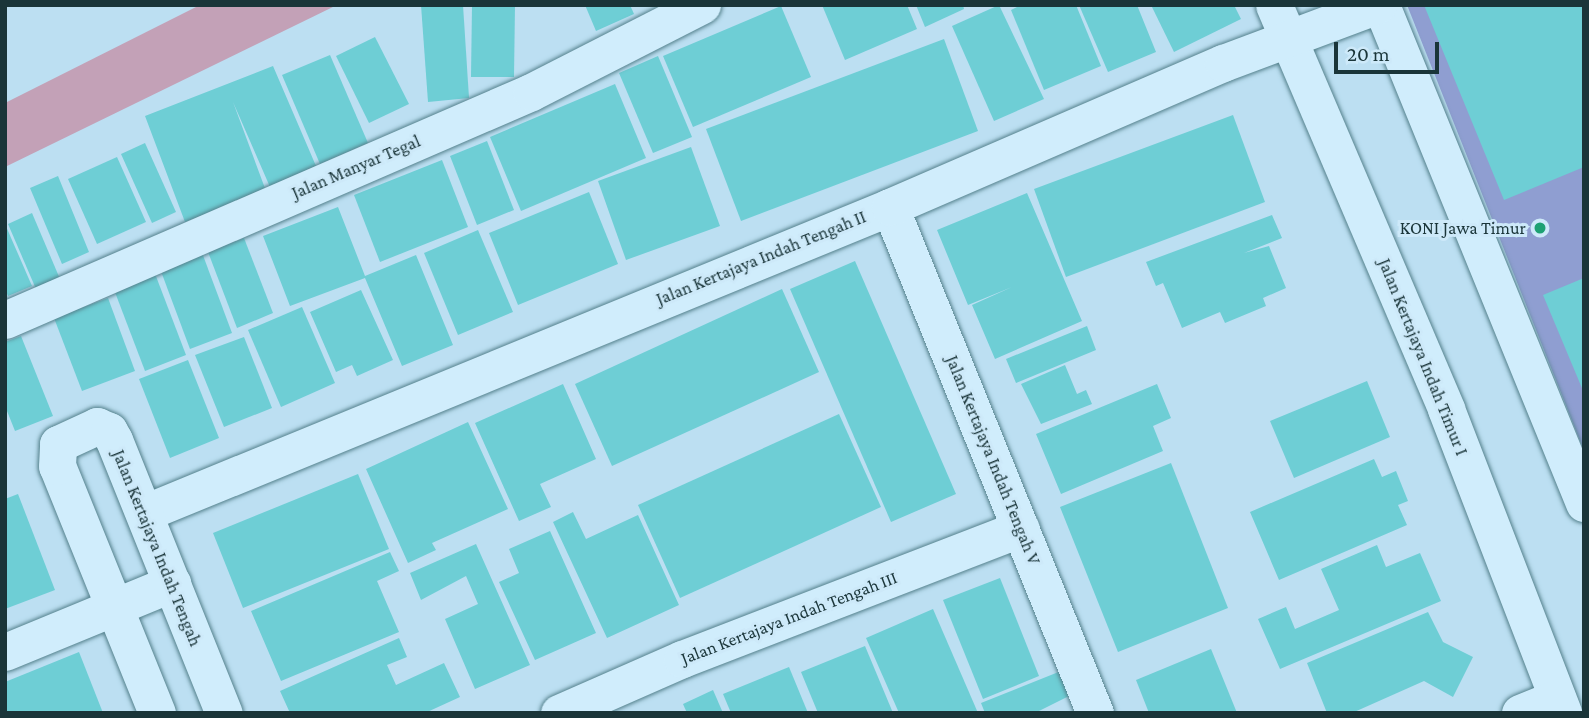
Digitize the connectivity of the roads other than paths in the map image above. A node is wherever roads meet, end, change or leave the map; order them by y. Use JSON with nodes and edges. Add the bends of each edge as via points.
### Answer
{"nodes":[{"id":1,"x":702,"y":5,"type":"edge"},
{"id":2,"x":1274,"y":5,"type":"edge"},
{"id":3,"x":1380,"y":5,"type":"edge"},
{"id":4,"x":1291,"y":39,"type":"junction"},
{"id":5,"x":890,"y":207,"type":"junction"},
{"id":6,"x":5,"y":320,"type":"edge"},
{"id":7,"x":1584,"y":503,"type":"edge"},
{"id":8,"x":144,"y":513,"type":"junction"},
{"id":9,"x":1021,"y":528,"type":"junction"},
{"id":10,"x":172,"y":583,"type":"junction"},
{"id":11,"x":114,"y":607,"type":"junction"},
{"id":12,"x":5,"y":652,"type":"edge"},
{"id":13,"x":1560,"y":705,"type":"edge"},
{"id":14,"x":157,"y":713,"type":"edge"},
{"id":15,"x":224,"y":713,"type":"edge"},
{"id":16,"x":559,"y":713,"type":"edge"},
{"id":17,"x":1095,"y":713,"type":"edge"},
{"id":18,"x":1520,"y":713,"type":"edge"}],
"edges":[{"from":1,"to":6,"type":"street","name":"Jalan Manyar Tegal","via":[[531,92]]},
{"from":2,"to":4,"type":"street","name":"Jalan Kertajaya Indah Timur I"},
{"from":3,"to":4,"type":"street","name":"Jalan Kertajaya Indah Tengah II"},
{"from":3,"to":7,"type":"street"},
{"from":4,"to":5,"type":"street","name":"Jalan Kertajaya Indah Tengah II","via":[[1223,63]]},
{"from":4,"to":13,"type":"street","name":"Jalan Kertajaya Indah Timur I","via":[[1446,409]]},
{"from":5,"to":8,"type":"street","name":"Jalan Kertajaya Indah Tengah II"},
{"from":5,"to":9,"type":"street","name":"Jalan Kertajaya Indah Tengah V"},
{"from":8,"to":10,"type":"street","name":"Jalan Kertajaya Indah Tengah"},
{"from":8,"to":11,"type":"street","name":"Jalan Kertajaya Indah Tengah","via":[[109,430],[97,426],[58,444],[57,466]]},
{"from":9,"to":16,"type":"street","name":"Jalan Kertajaya Indah Tengah III","via":[[682,659]]},
{"from":9,"to":17,"type":"street","name":"Jalan Kertajaya Indah Tengah V"},
{"from":10,"to":11,"type":"street"},
{"from":10,"to":15,"type":"street","name":"Jalan Kertajaya Indah Tengah"},
{"from":11,"to":12,"type":"street"},
{"from":11,"to":14,"type":"street","name":"Jalan Kertajaya Indah Tengah"},
{"from":13,"to":18,"type":"street"}]}
